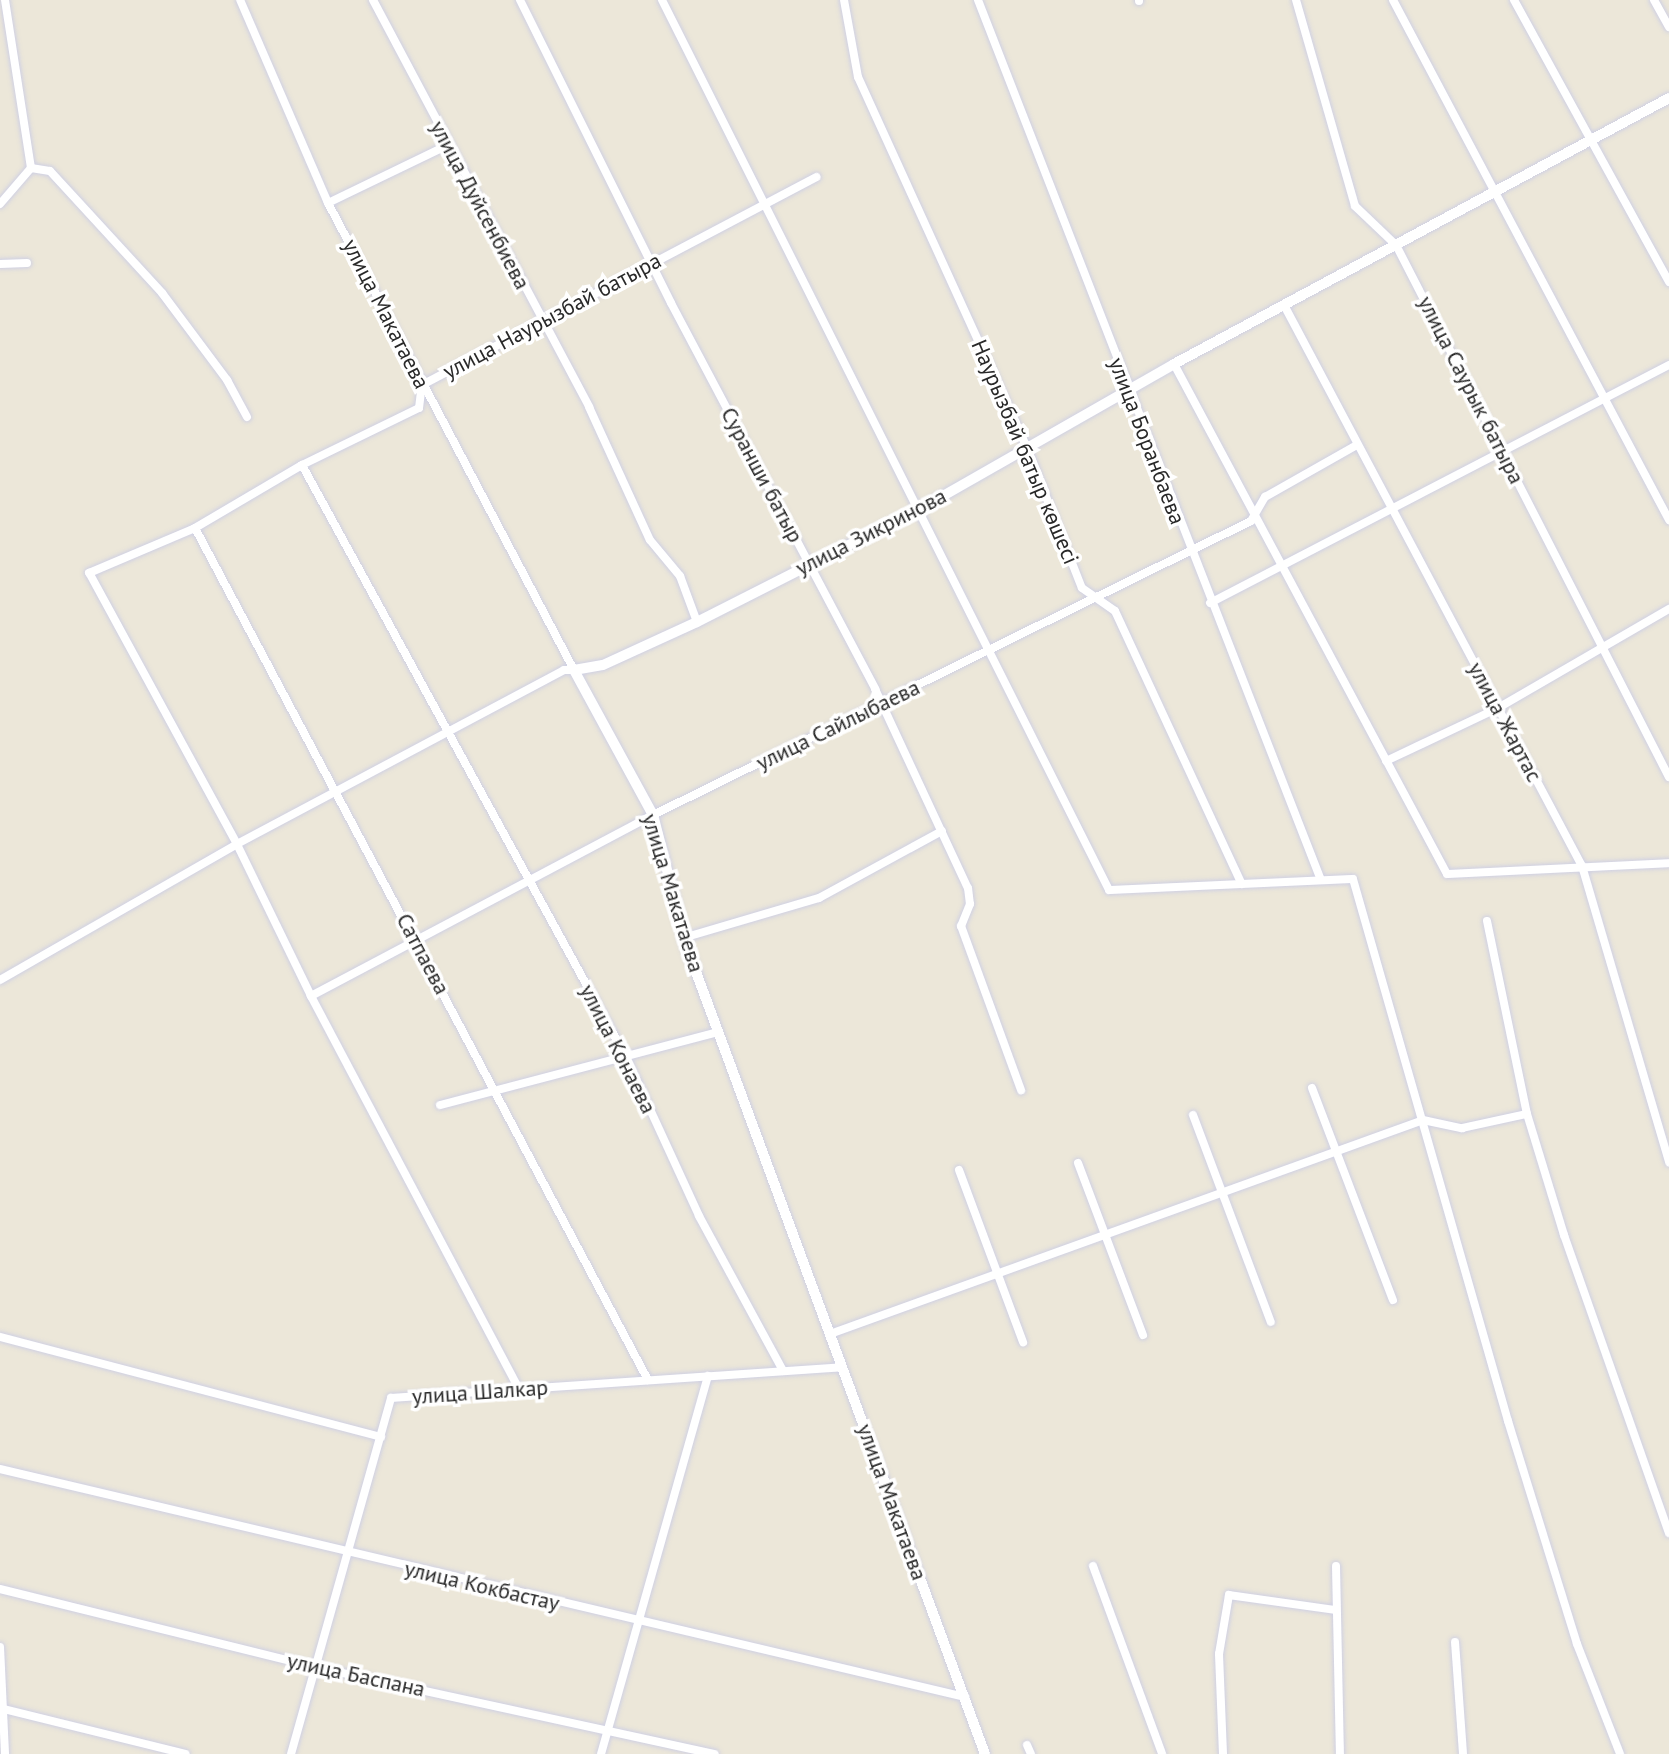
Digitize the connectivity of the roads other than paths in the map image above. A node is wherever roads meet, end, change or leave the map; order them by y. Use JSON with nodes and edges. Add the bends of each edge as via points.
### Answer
{"nodes":[{"id":1,"x":5,"y":0,"type":"edge"},
{"id":2,"x":240,"y":0,"type":"edge"},
{"id":3,"x":373,"y":0,"type":"edge"},
{"id":4,"x":520,"y":0,"type":"edge"},
{"id":5,"x":662,"y":0,"type":"edge"},
{"id":6,"x":844,"y":0,"type":"edge"},
{"id":7,"x":978,"y":0,"type":"edge"},
{"id":8,"x":1296,"y":0,"type":"edge"},
{"id":9,"x":1393,"y":0,"type":"edge"},
{"id":10,"x":1514,"y":0,"type":"edge"},
{"id":11,"x":1654,"y":0,"type":"edge"},
{"id":12,"x":1669,"y":27,"type":"edge"},
{"id":13,"x":1669,"y":98,"type":"edge"},
{"id":14,"x":1593,"y":139,"type":"junction"},
{"id":15,"x":448,"y":145,"type":"junction"},
{"id":16,"x":31,"y":168,"type":"junction"},
{"id":17,"x":817,"y":177,"type":"dead end"},
{"id":18,"x":1494,"y":193,"type":"junction"},
{"id":19,"x":765,"y":201,"type":"junction"},
{"id":20,"x":328,"y":203,"type":"junction"},
{"id":21,"x":0,"y":204,"type":"edge"},
{"id":22,"x":1396,"y":245,"type":"junction"},
{"id":23,"x":27,"y":263,"type":"dead end"},
{"id":24,"x":0,"y":264,"type":"edge"},
{"id":25,"x":651,"y":264,"type":"junction"},
{"id":26,"x":1669,"y":282,"type":"edge"},
{"id":27,"x":1284,"y":305,"type":"junction"},
{"id":28,"x":542,"y":321,"type":"junction"},
{"id":29,"x":1174,"y":364,"type":"junction"},
{"id":30,"x":1669,"y":365,"type":"edge"},
{"id":31,"x":422,"y":385,"type":"junction"},
{"id":32,"x":1128,"y":390,"type":"junction"},
{"id":33,"x":1603,"y":397,"type":"junction"},
{"id":34,"x":247,"y":417,"type":"dead end"},
{"id":35,"x":1357,"y":445,"type":"junction"},
{"id":36,"x":1027,"y":448,"type":"junction"},
{"id":37,"x":1501,"y":450,"type":"junction"},
{"id":38,"x":302,"y":465,"type":"junction"},
{"id":39,"x":1390,"y":506,"type":"junction"},
{"id":40,"x":920,"y":509,"type":"junction"},
{"id":41,"x":1255,"y":515,"type":"junction"},
{"id":42,"x":1669,"y":520,"type":"edge"},
{"id":43,"x":195,"y":528,"type":"junction"},
{"id":44,"x":1191,"y":552,"type":"junction"},
{"id":45,"x":809,"y":564,"type":"junction"},
{"id":46,"x":1281,"y":564,"type":"junction"},
{"id":47,"x":1096,"y":597,"type":"junction"},
{"id":48,"x":1210,"y":603,"type":"junction"},
{"id":49,"x":1669,"y":609,"type":"edge"},
{"id":50,"x":697,"y":622,"type":"junction"},
{"id":51,"x":1602,"y":646,"type":"junction"},
{"id":52,"x":990,"y":649,"type":"junction"},
{"id":53,"x":574,"y":670,"type":"junction"},
{"id":54,"x":882,"y":704,"type":"junction"},
{"id":55,"x":1498,"y":708,"type":"junction"},
{"id":56,"x":445,"y":733,"type":"junction"},
{"id":57,"x":1386,"y":761,"type":"junction"},
{"id":58,"x":1669,"y":777,"type":"edge"},
{"id":59,"x":335,"y":792,"type":"junction"},
{"id":60,"x":653,"y":815,"type":"junction"},
{"id":61,"x":942,"y":831,"type":"junction"},
{"id":62,"x":237,"y":844,"type":"junction"},
{"id":63,"x":1669,"y":863,"type":"edge"},
{"id":64,"x":1582,"y":866,"type":"junction"},
{"id":65,"x":1321,"y":880,"type":"junction"},
{"id":66,"x":531,"y":882,"type":"junction"},
{"id":67,"x":1242,"y":884,"type":"junction"},
{"id":68,"x":1487,"y":921,"type":"dead end"},
{"id":69,"x":683,"y":938,"type":"junction"},
{"id":70,"x":417,"y":943,"type":"junction"},
{"id":71,"x":0,"y":980,"type":"edge"},
{"id":72,"x":311,"y":996,"type":"junction"},
{"id":73,"x":718,"y":1032,"type":"junction"},
{"id":74,"x":626,"y":1057,"type":"junction"},
{"id":75,"x":1312,"y":1088,"type":"dead end"},
{"id":76,"x":1021,"y":1090,"type":"dead end"},
{"id":77,"x":497,"y":1092,"type":"junction"},
{"id":78,"x":440,"y":1105,"type":"dead end"},
{"id":79,"x":1527,"y":1114,"type":"junction"},
{"id":80,"x":1193,"y":1115,"type":"dead end"},
{"id":81,"x":1423,"y":1120,"type":"junction"},
{"id":82,"x":1335,"y":1153,"type":"junction"},
{"id":83,"x":1669,"y":1162,"type":"edge"},
{"id":84,"x":1078,"y":1163,"type":"dead end"},
{"id":85,"x":959,"y":1170,"type":"dead end"},
{"id":86,"x":1222,"y":1194,"type":"junction"},
{"id":87,"x":1106,"y":1236,"type":"junction"},
{"id":88,"x":994,"y":1275,"type":"junction"},
{"id":89,"x":1393,"y":1300,"type":"dead end"},
{"id":90,"x":1271,"y":1322,"type":"dead end"},
{"id":91,"x":830,"y":1334,"type":"junction"},
{"id":92,"x":1143,"y":1335,"type":"dead end"},
{"id":93,"x":0,"y":1337,"type":"edge"},
{"id":94,"x":1023,"y":1342,"type":"dead end"},
{"id":95,"x":842,"y":1367,"type":"junction"},
{"id":96,"x":783,"y":1371,"type":"junction"},
{"id":97,"x":708,"y":1376,"type":"junction"},
{"id":98,"x":648,"y":1380,"type":"junction"},
{"id":99,"x":519,"y":1389,"type":"junction"},
{"id":100,"x":381,"y":1437,"type":"junction"},
{"id":101,"x":0,"y":1469,"type":"edge"},
{"id":102,"x":1669,"y":1533,"type":"edge"},
{"id":103,"x":347,"y":1555,"type":"junction"},
{"id":104,"x":1093,"y":1566,"type":"dead end"},
{"id":105,"x":1336,"y":1566,"type":"dead end"},
{"id":106,"x":0,"y":1589,"type":"edge"},
{"id":107,"x":1336,"y":1610,"type":"junction"},
{"id":108,"x":637,"y":1622,"type":"junction"},
{"id":109,"x":1455,"y":1642,"type":"dead end"},
{"id":110,"x":0,"y":1647,"type":"edge"},
{"id":111,"x":315,"y":1667,"type":"junction"},
{"id":112,"x":965,"y":1697,"type":"junction"},
{"id":113,"x":4,"y":1709,"type":"junction"},
{"id":114,"x":606,"y":1728,"type":"junction"},
{"id":115,"x":1027,"y":1745,"type":"dead end"},
{"id":116,"x":5,"y":1754,"type":"edge"},
{"id":117,"x":186,"y":1754,"type":"edge"},
{"id":118,"x":291,"y":1754,"type":"edge"},
{"id":119,"x":601,"y":1754,"type":"edge"},
{"id":120,"x":715,"y":1754,"type":"edge"},
{"id":121,"x":985,"y":1754,"type":"edge"},
{"id":122,"x":1031,"y":1754,"type":"edge"},
{"id":123,"x":1162,"y":1754,"type":"edge"},
{"id":124,"x":1223,"y":1754,"type":"edge"},
{"id":125,"x":1340,"y":1754,"type":"edge"},
{"id":126,"x":1463,"y":1754,"type":"edge"},
{"id":127,"x":1620,"y":1754,"type":"edge"}],
"edges":[{"from":1,"to":16,"type":"street"},
{"from":2,"to":20,"type":"street","name":"улица Макатаева"},
{"from":3,"to":15,"type":"street","name":"улица Дуйсенбиева"},
{"from":4,"to":25,"type":"street","name":"Суранши батыр"},
{"from":5,"to":19,"type":"street"},
{"from":6,"to":36,"type":"street","name":"Наурызбай батыр көшесі","via":[[858,77]]},
{"from":7,"to":32,"type":"street","name":"улица Боранбаева"},
{"from":8,"to":22,"type":"street","name":"улица Саурык батыра","via":[[1355,206]]},
{"from":9,"to":18,"type":"street"},
{"from":10,"to":14,"type":"street"},
{"from":11,"to":12,"type":"street"},
{"from":13,"to":14,"type":"street","name":"улица Зикринова"},
{"from":14,"to":18,"type":"street","name":"улица Зикринова"},
{"from":14,"to":26,"type":"street"},
{"from":15,"to":20,"type":"street"},
{"from":15,"to":28,"type":"street","name":"улица Дуйсенбиева"},
{"from":16,"to":21,"type":"street"},
{"from":16,"to":34,"type":"street","via":[[50,171],[162,293],[227,380]]},
{"from":17,"to":19,"type":"street","name":"улица Наурызбай батыра"},
{"from":18,"to":22,"type":"street","name":"улица Зикринова"},
{"from":18,"to":33,"type":"street"},
{"from":19,"to":25,"type":"street","name":"улица Наурызбай батыра"},
{"from":19,"to":40,"type":"street"},
{"from":20,"to":31,"type":"street","name":"улица Макатаева"},
{"from":22,"to":27,"type":"street","name":"улица Зикринова"},
{"from":22,"to":37,"type":"street","name":"улица Саурык батыра"},
{"from":23,"to":24,"type":"street"},
{"from":25,"to":28,"type":"street","name":"улица Наурызбай батыра"},
{"from":25,"to":45,"type":"street","name":"Суранши батыр"},
{"from":27,"to":29,"type":"street","name":"улица Зикринова"},
{"from":27,"to":35,"type":"street","name":"улица Жартас"},
{"from":28,"to":31,"type":"street","name":"улица Наурызбай батыра"},
{"from":28,"to":50,"type":"street","name":"улица Дуйсенбиева","via":[[589,407],[650,540],[680,576]]},
{"from":29,"to":32,"type":"street","name":"улица Зикринова"},
{"from":29,"to":41,"type":"street"},
{"from":30,"to":33,"type":"street"},
{"from":31,"to":38,"type":"street","name":"улица Наурызбай батыра","via":[[419,408]]},
{"from":31,"to":53,"type":"street","name":"улица Макатаева"},
{"from":32,"to":36,"type":"street","name":"улица Зикринова"},
{"from":32,"to":44,"type":"street","name":"улица Боранбаева"},
{"from":33,"to":37,"type":"street"},
{"from":33,"to":42,"type":"street"},
{"from":35,"to":39,"type":"street","name":"улица Жартас"},
{"from":35,"to":41,"type":"street","name":"улица Сайлыбаева","via":[[1265,497]]},
{"from":36,"to":40,"type":"street","name":"улица Зикринова"},
{"from":36,"to":47,"type":"street","name":"Наурызбай батыр көшесі","via":[[1082,588]]},
{"from":37,"to":39,"type":"street"},
{"from":37,"to":51,"type":"street","name":"улица Саурык батыра"},
{"from":38,"to":43,"type":"street","name":"улица Наурызбай батыра"},
{"from":38,"to":56,"type":"street","name":"улица Конаева"},
{"from":39,"to":46,"type":"street"},
{"from":39,"to":55,"type":"street","name":"улица Жартас"},
{"from":40,"to":45,"type":"street","name":"улица Зикринова"},
{"from":40,"to":52,"type":"street"},
{"from":41,"to":44,"type":"street","name":"улица Сайлыбаева"},
{"from":41,"to":46,"type":"street"},
{"from":43,"to":59,"type":"street","name":"Сатпаева"},
{"from":43,"to":62,"type":"street","name":"улица Наурызбай батыра","via":[[89,573]]},
{"from":44,"to":47,"type":"street","name":"улица Сайлыбаева"},
{"from":44,"to":48,"type":"street","name":"улица Боранбаева"},
{"from":45,"to":50,"type":"street","name":"улица Зикринова"},
{"from":45,"to":54,"type":"street","name":"Суранши батыр"},
{"from":46,"to":48,"type":"street"},
{"from":46,"to":57,"type":"street"},
{"from":47,"to":52,"type":"street","name":"улица Сайлыбаева"},
{"from":47,"to":67,"type":"street","name":"Наурызбай батыр көшесі","via":[[1115,611]]},
{"from":48,"to":65,"type":"street","name":"улица Боранбаева"},
{"from":49,"to":51,"type":"street"},
{"from":50,"to":53,"type":"street","name":"улица Зикринова","via":[[603,665]]},
{"from":51,"to":55,"type":"street"},
{"from":51,"to":58,"type":"street","name":"улица Саурык батыра"},
{"from":52,"to":54,"type":"street","name":"улица Сайлыбаева"},
{"from":52,"to":67,"type":"street","via":[[1109,890]]},
{"from":53,"to":56,"type":"street","name":"улица Зикринова","via":[[564,670]]},
{"from":53,"to":60,"type":"street","name":"улица Макатаева"},
{"from":54,"to":60,"type":"street","name":"улица Сайлыбаева"},
{"from":54,"to":61,"type":"street","name":"Суранши батыр"},
{"from":55,"to":57,"type":"street"},
{"from":55,"to":64,"type":"street","name":"улица Жартас"},
{"from":56,"to":59,"type":"street","name":"улица Зикринова"},
{"from":56,"to":66,"type":"street","name":"улица Конаева"},
{"from":57,"to":64,"type":"street","via":[[1447,874]]},
{"from":59,"to":62,"type":"street","name":"улица Зикринова"},
{"from":59,"to":70,"type":"street","name":"Сатпаева"},
{"from":60,"to":66,"type":"street","name":"улица Сайлыбаева"},
{"from":60,"to":69,"type":"street","name":"улица Макатаева"},
{"from":61,"to":69,"type":"street","via":[[819,898]]},
{"from":61,"to":76,"type":"street","name":"Суранши батыр","via":[[970,895],[961,926]]},
{"from":62,"to":71,"type":"street","name":"улица Зикринова"},
{"from":62,"to":72,"type":"street"},
{"from":63,"to":64,"type":"street"},
{"from":64,"to":83,"type":"street","name":"улица Жартас"},
{"from":65,"to":67,"type":"street"},
{"from":65,"to":81,"type":"street","via":[[1353,879]]},
{"from":66,"to":70,"type":"street","name":"улица Сайлыбаева"},
{"from":66,"to":74,"type":"street","name":"улица Конаева"},
{"from":68,"to":79,"type":"street"},
{"from":69,"to":73,"type":"street","name":"улица Макатаева"},
{"from":70,"to":72,"type":"street","name":"улица Сайлыбаева"},
{"from":70,"to":77,"type":"street","name":"Сатпаева"},
{"from":72,"to":99,"type":"street"},
{"from":73,"to":74,"type":"street"},
{"from":73,"to":91,"type":"street","name":"улица Макатаева"},
{"from":74,"to":77,"type":"street"},
{"from":74,"to":96,"type":"street","name":"улица Конаева","via":[[699,1216]]},
{"from":75,"to":82,"type":"street"},
{"from":77,"to":78,"type":"street"},
{"from":77,"to":98,"type":"street","name":"Сатпаева"},
{"from":79,"to":81,"type":"street","via":[[1462,1128]]},
{"from":79,"to":102,"type":"street"},
{"from":80,"to":86,"type":"street"},
{"from":81,"to":82,"type":"street"},
{"from":81,"to":127,"type":"street","via":[[1577,1644]]},
{"from":82,"to":86,"type":"street"},
{"from":82,"to":89,"type":"street"},
{"from":84,"to":87,"type":"street"},
{"from":85,"to":88,"type":"street"},
{"from":86,"to":87,"type":"street"},
{"from":86,"to":90,"type":"street"},
{"from":87,"to":88,"type":"street"},
{"from":87,"to":92,"type":"street"},
{"from":88,"to":91,"type":"street"},
{"from":88,"to":94,"type":"street"},
{"from":91,"to":95,"type":"street","name":"улица Макатаева"},
{"from":93,"to":100,"type":"street"},
{"from":95,"to":96,"type":"street","name":"улица Шалкар"},
{"from":95,"to":112,"type":"street","name":"улица Макатаева"},
{"from":96,"to":97,"type":"street","name":"улица Шалкар"},
{"from":97,"to":98,"type":"street","name":"улица Шалкар"},
{"from":97,"to":108,"type":"street"},
{"from":98,"to":99,"type":"street","name":"улица Шалкар"},
{"from":99,"to":100,"type":"street","name":"улица Шалкар","via":[[391,1398]]},
{"from":100,"to":103,"type":"street","name":"улица Шалкар"},
{"from":101,"to":103,"type":"street","name":"улица Кокбастау"},
{"from":103,"to":108,"type":"street","name":"улица Кокбастау"},
{"from":103,"to":111,"type":"street","name":"улица Шалкар"},
{"from":104,"to":123,"type":"street"},
{"from":105,"to":107,"type":"street"},
{"from":106,"to":111,"type":"street","name":"улица Баспана"},
{"from":107,"to":124,"type":"street","via":[[1229,1595],[1219,1654]]},
{"from":107,"to":125,"type":"street"},
{"from":108,"to":112,"type":"street","name":"улица Кокбастау"},
{"from":108,"to":114,"type":"street"},
{"from":109,"to":126,"type":"street"},
{"from":110,"to":113,"type":"street"},
{"from":111,"to":114,"type":"street","name":"улица Баспана"},
{"from":111,"to":118,"type":"street","name":"улица Шалкар"},
{"from":112,"to":121,"type":"street","name":"улица Макатаева"},
{"from":113,"to":116,"type":"street"},
{"from":113,"to":117,"type":"street"},
{"from":114,"to":119,"type":"street"},
{"from":114,"to":120,"type":"street","name":"улица Баспана"},
{"from":115,"to":122,"type":"street"}]}
